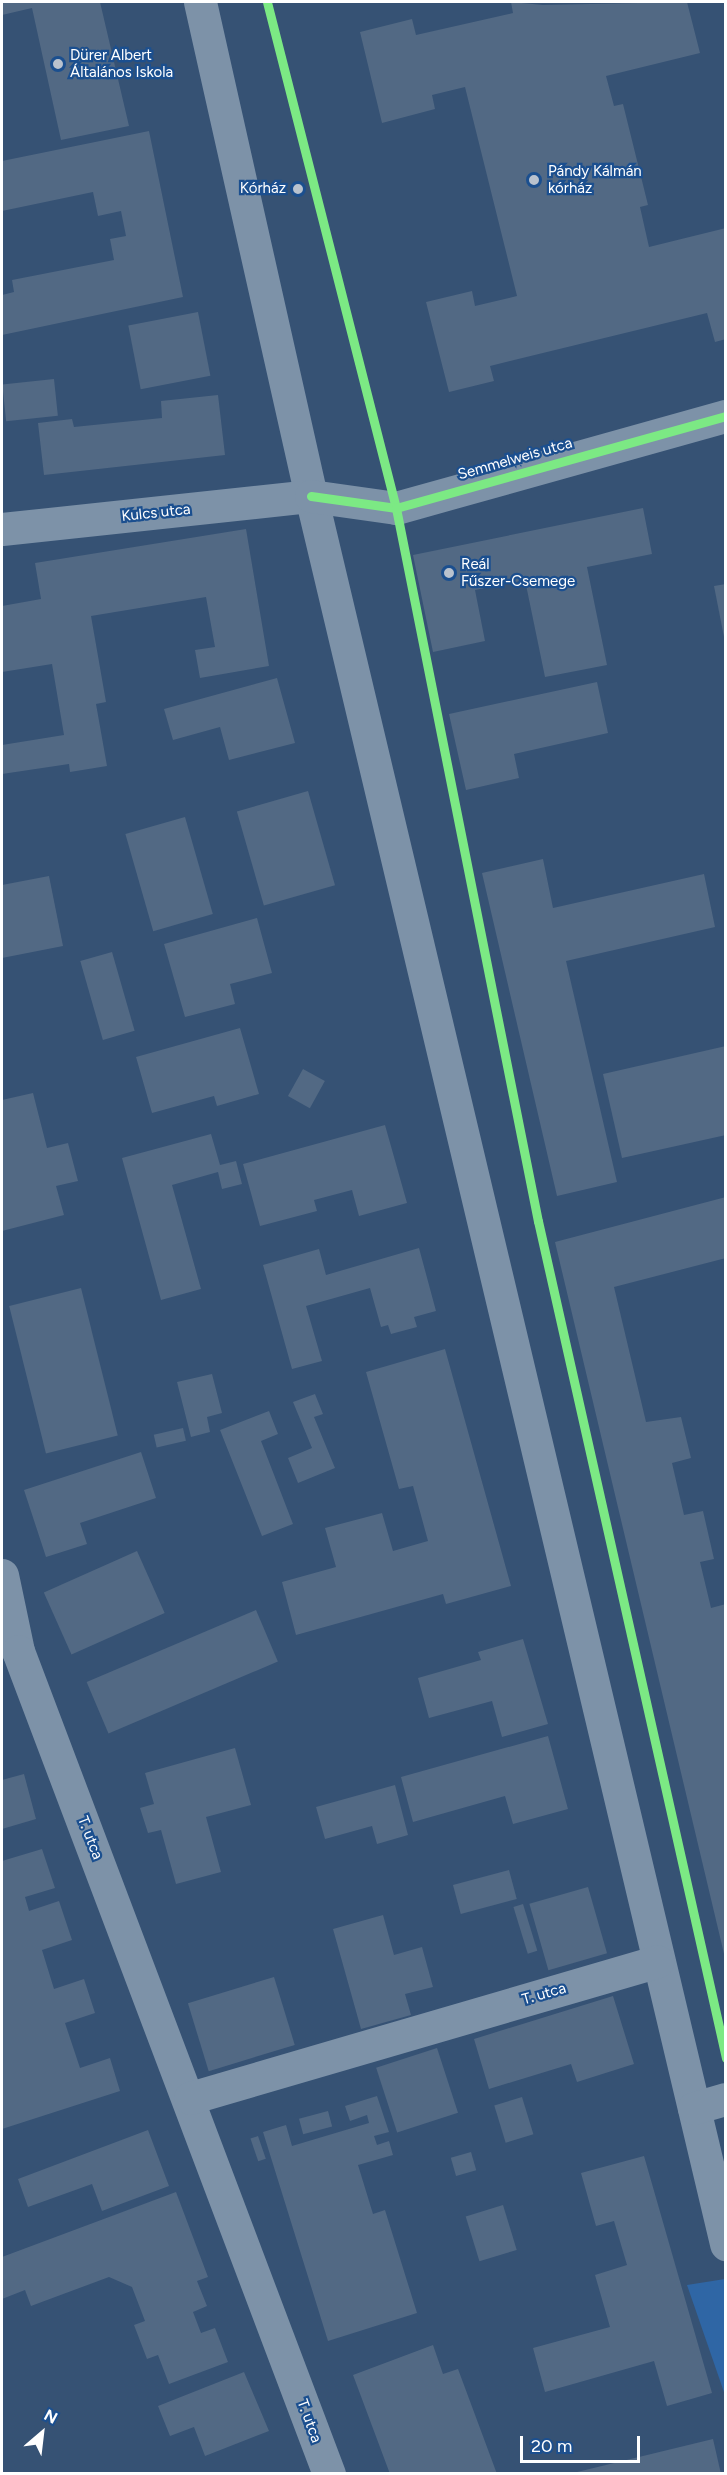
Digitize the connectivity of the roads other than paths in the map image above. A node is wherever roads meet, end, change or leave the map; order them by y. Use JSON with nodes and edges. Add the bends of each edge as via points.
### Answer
{"nodes":[{"id":1,"x":200,"y":2,"type":"edge"},
{"id":2,"x":726,"y":416,"type":"edge"},
{"id":3,"x":311,"y":496,"type":"junction"},
{"id":4,"x":2,"y":529,"type":"edge"},
{"id":5,"x":2,"y":1575,"type":"edge"},
{"id":6,"x":657,"y":1961,"type":"junction"},
{"id":7,"x":190,"y":2098,"type":"junction"},
{"id":8,"x":726,"y":2099,"type":"edge"},
{"id":9,"x":694,"y":2108,"type":"junction"},
{"id":10,"x":726,"y":2244,"type":"edge"},
{"id":11,"x":329,"y":2474,"type":"edge"}],
"edges":[{"from":1,"to":3,"type":"street"},
{"from":2,"to":3,"type":"street","name":"Semmelweis utca","via":[[396,508]]},
{"from":3,"to":4,"type":"street","name":"Kulcs utca"},
{"from":3,"to":6,"type":"street"},
{"from":5,"to":7,"type":"street","name":"T. utca","via":[[18,1651]]},
{"from":6,"to":7,"type":"street","name":"T. utca"},
{"from":6,"to":9,"type":"street"},
{"from":7,"to":11,"type":"street","name":"T. utca"},
{"from":8,"to":9,"type":"street"},
{"from":9,"to":10,"type":"street"}]}
